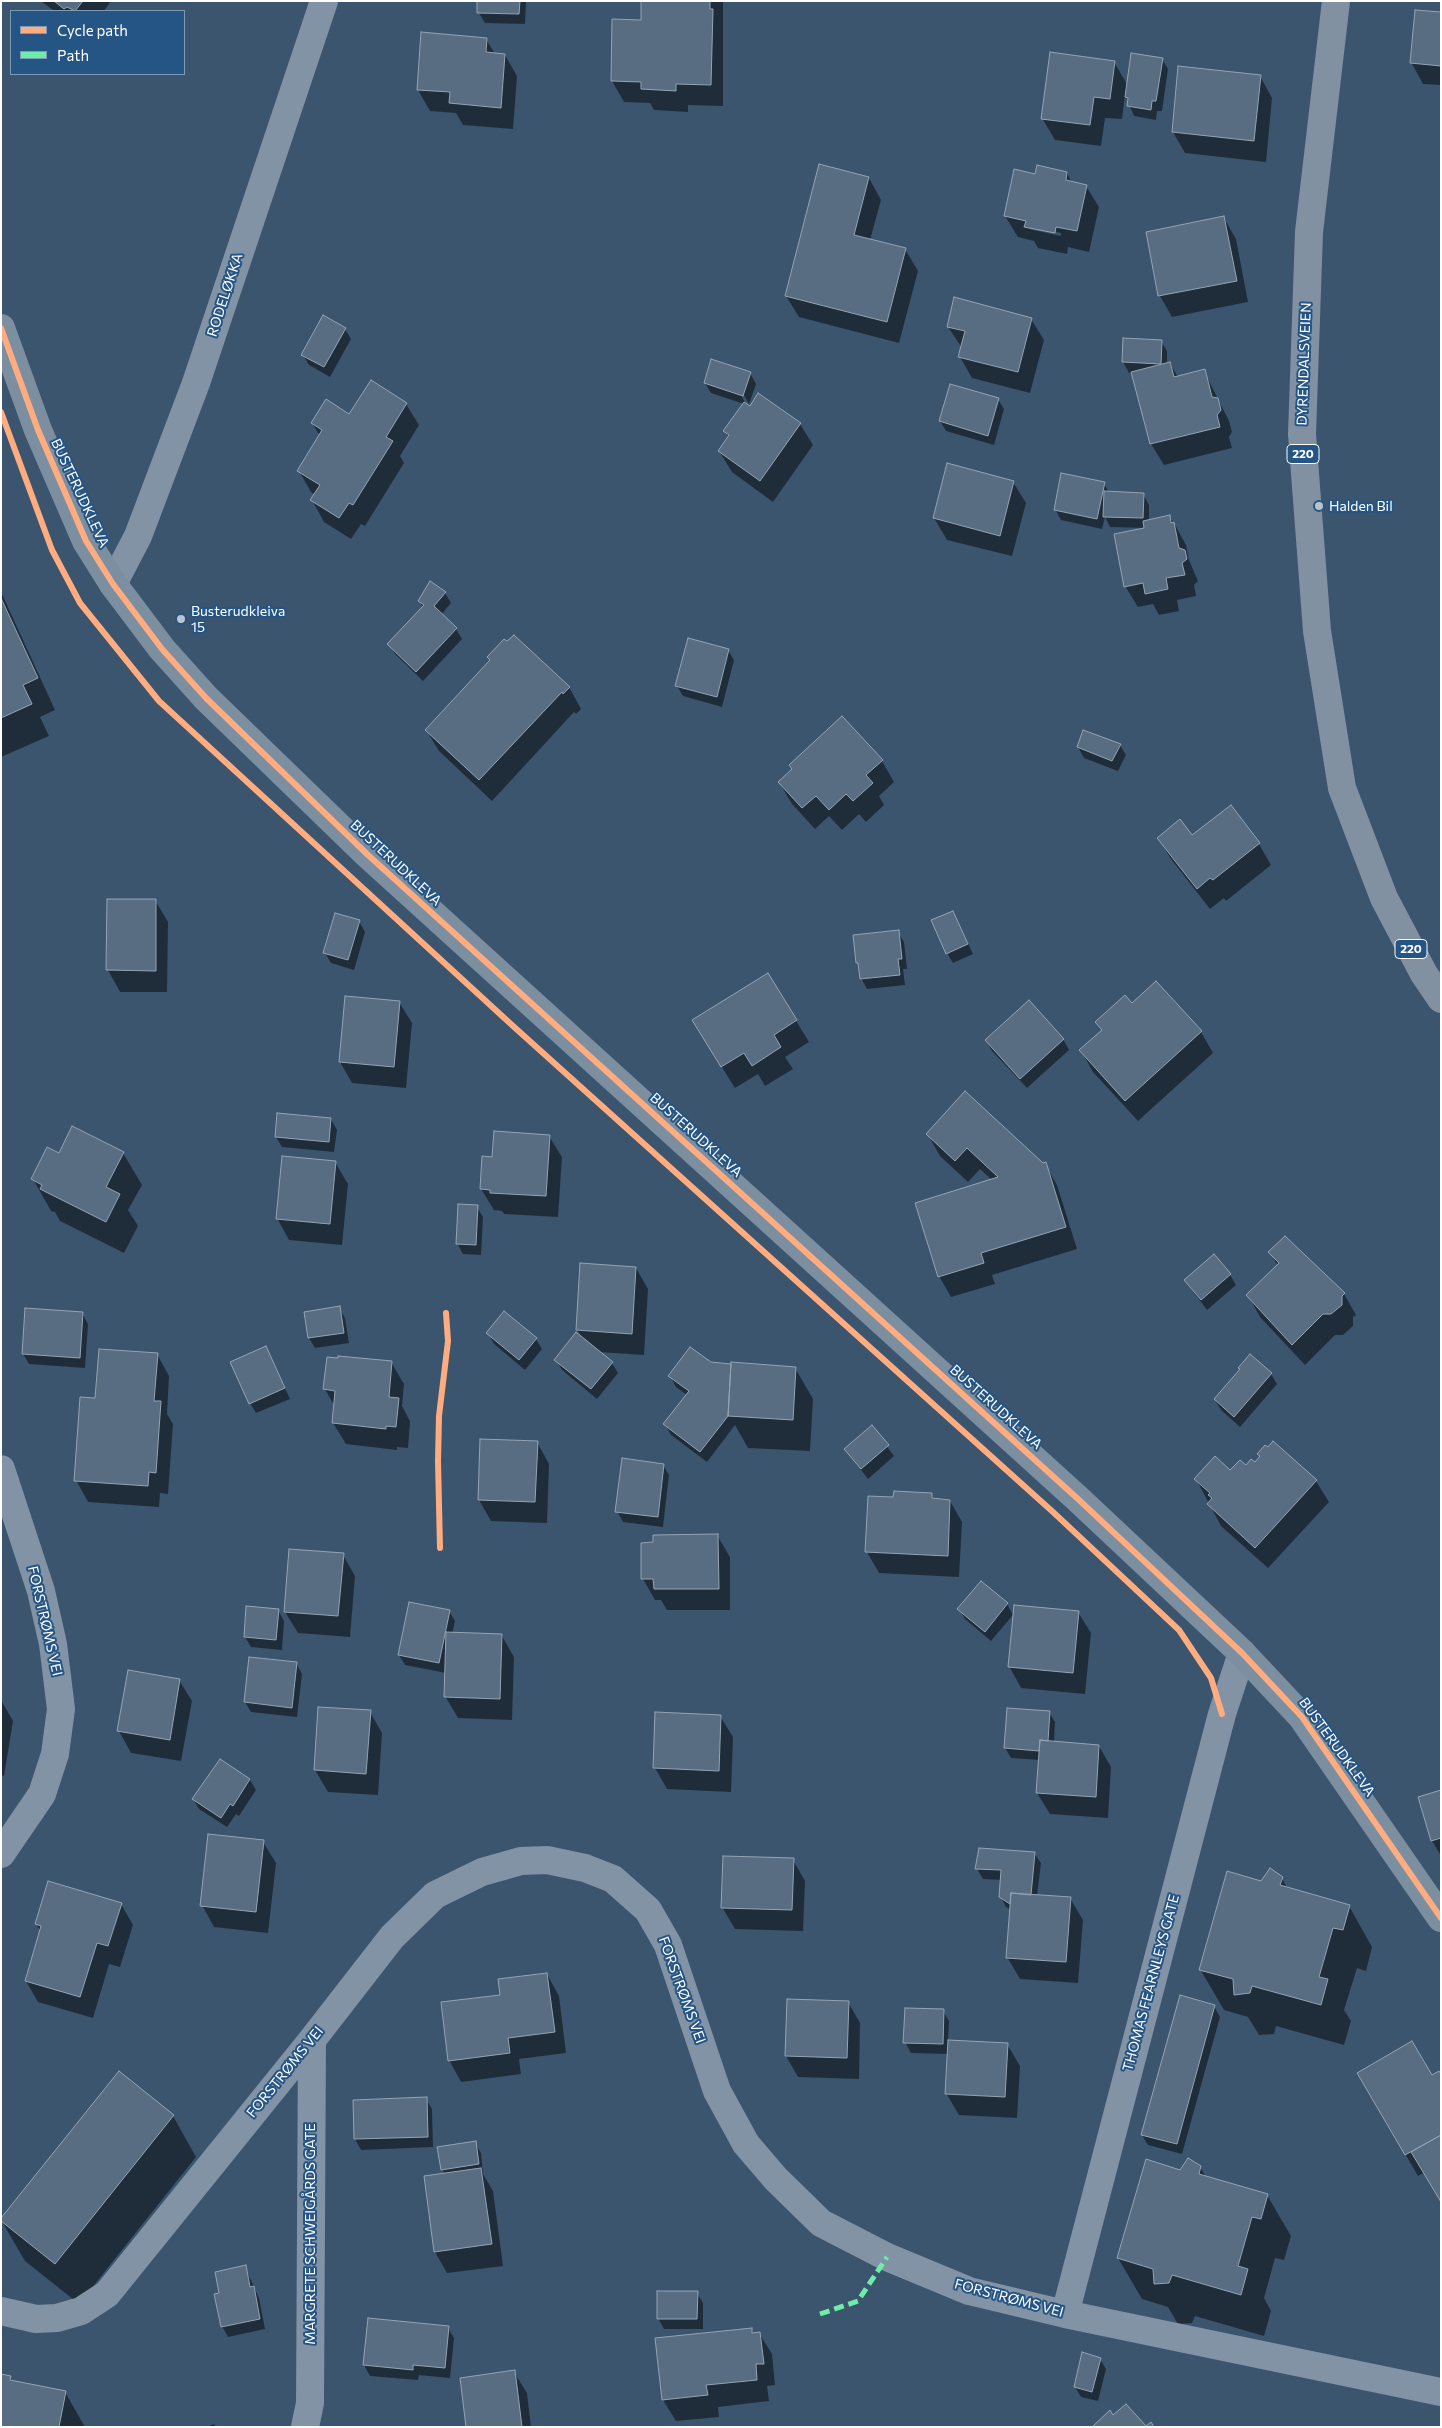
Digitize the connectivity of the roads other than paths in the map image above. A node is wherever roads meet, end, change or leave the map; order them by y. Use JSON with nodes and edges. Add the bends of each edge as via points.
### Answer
{"nodes":[{"id":1,"x":324,"y":1,"type":"edge"},
{"id":2,"x":1336,"y":1,"type":"edge"},
{"id":3,"x":1,"y":328,"type":"edge"},
{"id":4,"x":113,"y":584,"type":"junction"},
{"id":5,"x":1441,"y":999,"type":"edge"},
{"id":6,"x":1,"y":1469,"type":"edge"},
{"id":7,"x":1242,"y":1653,"type":"junction"},
{"id":8,"x":1,"y":1854,"type":"edge"},
{"id":9,"x":1441,"y":1918,"type":"edge"},
{"id":10,"x":312,"y":2040,"type":"junction"},
{"id":11,"x":1,"y":2311,"type":"edge"},
{"id":12,"x":1065,"y":2314,"type":"junction"},
{"id":13,"x":1441,"y":2392,"type":"edge"},
{"id":14,"x":305,"y":2427,"type":"edge"}],
"edges":[{"from":1,"to":4,"type":"street","name":"RODELØKKA","via":[[196,383],[138,536]]},
{"from":2,"to":5,"type":"main road","name":"DYRENDALSVEIEN","number":"220","via":[[1309,232],[1302,434],[1317,631],[1342,788],[1384,898],[1424,974]]},
{"from":3,"to":4,"type":"street","name":"BUSTERUDKLEVA","via":[[61,486],[86,540]]},
{"from":4,"to":7,"type":"street","name":"BUSTERUDKLEVA","via":[[162,649],[206,698],[368,855],[1064,1486]]},
{"from":6,"to":8,"type":"street","name":"FORSTRØMS VEI","via":[[41,1591],[53,1644],[61,1709],[55,1754],[42,1794]]},
{"from":7,"to":9,"type":"street","name":"BUSTERUDKLEVA","via":[[1302,1716]]},
{"from":7,"to":12,"type":"street","name":"THOMAS FEARNLEYS GATE","via":[[1220,1721]]},
{"from":10,"to":11,"type":"street","name":"FORSTRØMS VEI","via":[[107,2294],[81,2312],[57,2318],[36,2319]]},
{"from":10,"to":12,"type":"street","name":"FORSTRØMS VEI","via":[[392,1937],[435,1895],[482,1872],[521,1862],[547,1860],[585,1868],[613,1879],[648,1910],[668,1945],[717,2091],[746,2144],[821,2224],[887,2257],[969,2291]]},
{"from":10,"to":14,"type":"street","name":"MARGRETE SCHWEIGÅRDS GATE","via":[[310,2403]]},
{"from":12,"to":13,"type":"street","name":"FORSTRØMS VEI"}]}
